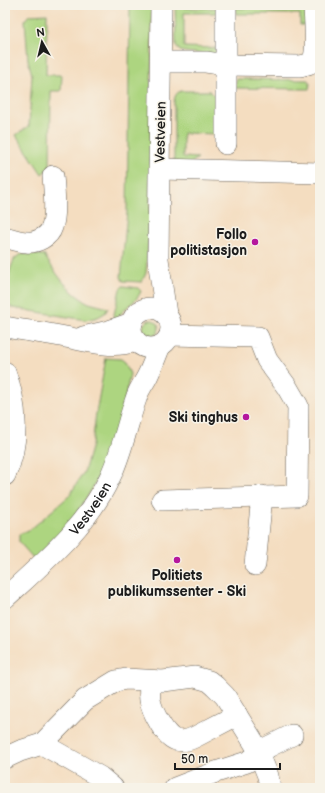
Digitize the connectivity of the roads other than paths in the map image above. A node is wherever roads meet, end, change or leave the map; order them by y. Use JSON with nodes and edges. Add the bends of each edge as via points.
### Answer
{"nodes":[{"id":1,"x":161,"y":5,"type":"edge"},
{"id":2,"x":226,"y":5,"type":"edge"},
{"id":3,"x":314,"y":5,"type":"edge"},
{"id":4,"x":161,"y":69,"type":"junction"},
{"id":5,"x":226,"y":71,"type":"junction"},
{"id":6,"x":226,"y":144,"type":"dead end"},
{"id":7,"x":160,"y":169,"type":"junction"},
{"id":8,"x":320,"y":173,"type":"edge"},
{"id":9,"x":53,"y":176,"type":"dead end"},
{"id":10,"x":5,"y":237,"type":"edge"},
{"id":11,"x":158,"y":259,"type":"junction"},
{"id":12,"x":166,"y":314,"type":"junction"},
{"id":13,"x":5,"y":327,"type":"edge"},
{"id":14,"x":137,"y":329,"type":"junction"},
{"id":15,"x":165,"y":341,"type":"junction"},
{"id":16,"x":5,"y":372,"type":"edge"},
{"id":17,"x":137,"y":394,"type":"junction"},
{"id":18,"x":5,"y":475,"type":"edge"},
{"id":19,"x":262,"y":496,"type":"junction"},
{"id":20,"x":162,"y":500,"type":"dead end"},
{"id":21,"x":255,"y":566,"type":"dead end"},
{"id":22,"x":5,"y":598,"type":"edge"},
{"id":23,"x":150,"y":681,"type":"junction"},
{"id":24,"x":237,"y":715,"type":"junction"},
{"id":25,"x":292,"y":734,"type":"dead end"},
{"id":26,"x":42,"y":744,"type":"junction"},
{"id":27,"x":259,"y":755,"type":"junction"},
{"id":28,"x":5,"y":758,"type":"edge"},
{"id":29,"x":113,"y":788,"type":"edge"},
{"id":30,"x":175,"y":788,"type":"edge"},
{"id":31,"x":270,"y":788,"type":"edge"}],
"edges":[{"from":1,"to":4,"type":"street","name":"Vestveien"},
{"from":2,"to":5,"type":"street"},
{"from":3,"to":5,"type":"street","via":[[315,50],[311,62],[299,66]]},
{"from":4,"to":5,"type":"street","via":[[206,62]]},
{"from":4,"to":7,"type":"street","name":"Vestveien"},
{"from":5,"to":6,"type":"street"},
{"from":7,"to":8,"type":"street"},
{"from":7,"to":11,"type":"street","name":"Vestveien"},
{"from":9,"to":10,"type":"street","via":[[54,220],[49,232],[42,238],[30,242]]},
{"from":11,"to":12,"type":"street","name":"Vestveien"},
{"from":11,"to":14,"type":"street","name":"Vestveien"},
{"from":12,"to":14,"type":"street","via":[[161,310],[148,308]]},
{"from":12,"to":15,"type":"street","name":"Vestveien","via":[[171,322],[172,331]]},
{"from":13,"to":14,"type":"street","via":[[75,339],[109,331]]},
{"from":14,"to":15,"type":"street","via":[[145,347],[151,348]]},
{"from":14,"to":17,"type":"street","name":"Vestveien"},
{"from":15,"to":17,"type":"street","name":"Vestveien"},
{"from":15,"to":19,"type":"street","via":[[192,345],[258,337],[267,360],[298,406],[296,496]]},
{"from":16,"to":18,"type":"street","via":[[12,395],[14,438],[11,460]]},
{"from":17,"to":22,"type":"street","name":"Vestveien","via":[[118,460],[96,501],[56,550]]},
{"from":19,"to":20,"type":"street"},
{"from":19,"to":21,"type":"street"},
{"from":23,"to":24,"type":"street","via":[[195,677],[204,679],[219,690]]},
{"from":23,"to":24,"type":"street","via":[[150,701],[157,718],[169,736],[176,740],[187,740]]},
{"from":23,"to":26,"type":"street","via":[[116,681],[93,694]]},
{"from":24,"to":27,"type":"street"},
{"from":25,"to":27,"type":"street"},
{"from":26,"to":28,"type":"street"},
{"from":26,"to":29,"type":"street","via":[[100,777]]},
{"from":27,"to":30,"type":"street","via":[[247,762]]},
{"from":27,"to":31,"type":"street"}]}
